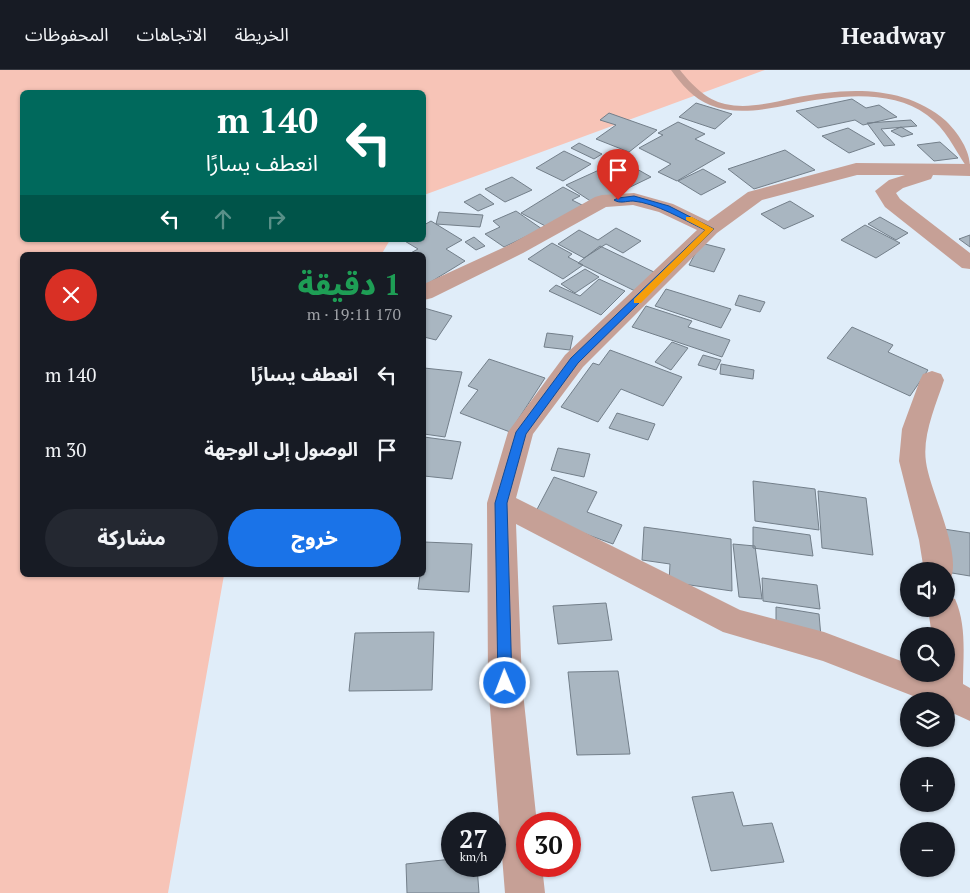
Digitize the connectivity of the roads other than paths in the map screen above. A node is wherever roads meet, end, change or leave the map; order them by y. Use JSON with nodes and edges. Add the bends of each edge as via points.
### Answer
{"nodes":[{"id":1,"x":675,"y":70,"type":"edge"},
{"id":2,"x":970,"y":164,"type":"edge"},
{"id":3,"x":942,"y":168,"type":"junction"},
{"id":4,"x":970,"y":170,"type":"edge"},
{"id":5,"x":710,"y":229,"type":"junction"},
{"id":6,"x":970,"y":263,"type":"edge"},
{"id":7,"x":426,"y":292,"type":"edge"},
{"id":8,"x":932,"y":380,"type":"dead end"},
{"id":9,"x":501,"y":503,"type":"junction"},
{"id":10,"x":938,"y":562,"type":"edge"},
{"id":11,"x":945,"y":617,"type":"edge"},
{"id":12,"x":958,"y":699,"type":"edge"},
{"id":13,"x":525,"y":893,"type":"edge"}],
"edges":[{"from":1,"to":2,"type":"lane","via":[[685,83],[714,104],[733,108],[763,107],[819,96],[897,97],[922,108],[945,126]]},
{"from":3,"to":4,"type":"street"},
{"from":3,"to":5,"type":"street","via":[[856,169],[755,196]]},
{"from":3,"to":6,"type":"street","via":[[885,191],[892,203]]},
{"from":5,"to":7,"type":"street","via":[[666,208],[634,199],[602,202],[516,249]]},
{"from":5,"to":9,"type":"street","via":[[574,361],[521,432]]},
{"from":8,"to":10,"type":"street","via":[[915,429],[912,460]]},
{"from":9,"to":12,"type":"street","via":[[734,622],[824,647]]},
{"from":9,"to":13,"type":"street","via":[[505,683]]},
{"from":11,"to":12,"type":"street"}]}
